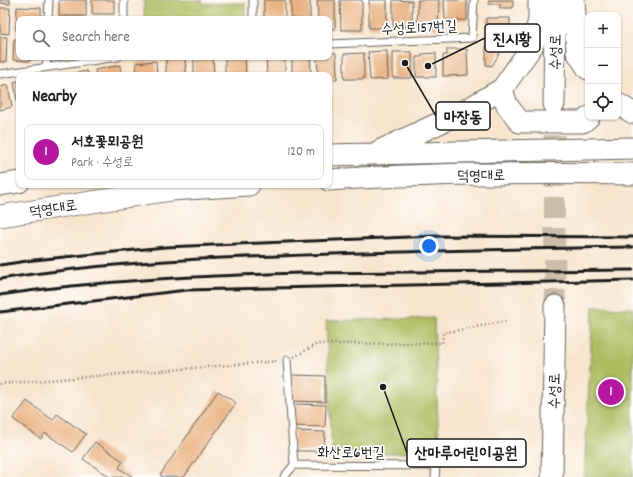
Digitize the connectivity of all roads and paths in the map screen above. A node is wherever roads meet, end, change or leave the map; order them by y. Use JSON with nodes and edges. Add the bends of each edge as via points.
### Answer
{"nodes":[{"id":1,"x":49,"y":0,"type":"edge"},
{"id":2,"x":124,"y":0,"type":"edge"},
{"id":3,"x":253,"y":0,"type":"edge"},
{"id":4,"x":474,"y":0,"type":"edge"},
{"id":5,"x":539,"y":0,"type":"edge"},
{"id":6,"x":555,"y":0,"type":"edge"},
{"id":7,"x":574,"y":0,"type":"edge"},
{"id":8,"x":48,"y":16,"type":"edge"},
{"id":9,"x":124,"y":16,"type":"edge"},
{"id":10,"x":253,"y":16,"type":"edge"},
{"id":11,"x":332,"y":44,"type":"edge"},
{"id":12,"x":47,"y":60,"type":"edge"},
{"id":13,"x":94,"y":60,"type":"edge"},
{"id":14,"x":585,"y":64,"type":"edge"},
{"id":15,"x":46,"y":66,"type":"junction"},
{"id":16,"x":0,"y":74,"type":"edge"},
{"id":17,"x":502,"y":89,"type":"junction"},
{"id":18,"x":554,"y":104,"type":"tunnel mouth"},
{"id":19,"x":621,"y":106,"type":"edge"},
{"id":20,"x":633,"y":113,"type":"edge"},
{"id":21,"x":585,"y":120,"type":"edge"},
{"id":22,"x":633,"y":148,"type":"edge"},
{"id":23,"x":372,"y":154,"type":"junction"},
{"id":24,"x":332,"y":155,"type":"edge"},
{"id":25,"x":633,"y":174,"type":"edge"},
{"id":26,"x":332,"y":180,"type":"edge"},
{"id":27,"x":16,"y":182,"type":"edge"},
{"id":28,"x":0,"y":185,"type":"edge"},
{"id":29,"x":202,"y":188,"type":"edge"},
{"id":30,"x":0,"y":216,"type":"edge"},
{"id":31,"x":555,"y":306,"type":"tunnel mouth"},
{"id":32,"x":507,"y":321,"type":"dead end"},
{"id":33,"x":287,"y":360,"type":"junction"},
{"id":34,"x":0,"y":384,"type":"edge"},
{"id":35,"x":294,"y":465,"type":"junction"},
{"id":36,"x":284,"y":477,"type":"edge"},
{"id":37,"x":435,"y":477,"type":"edge"},
{"id":38,"x":552,"y":477,"type":"edge"}],
"edges":[{"from":1,"to":8,"type":"lane"},
{"from":2,"to":9,"type":"lane"},
{"from":3,"to":10,"type":"lane"},
{"from":4,"to":11,"type":"lane","name":"수성로157번길","via":[[472,38]]},
{"from":5,"to":17,"type":"main road","via":[[539,19],[533,45]]},
{"from":6,"to":18,"type":"main road","name":"수성로"},
{"from":7,"to":14,"type":"main road","via":[[577,52]]},
{"from":12,"to":15,"type":"lane"},
{"from":13,"to":15,"type":"lane"},
{"from":15,"to":16,"type":"lane"},
{"from":17,"to":21,"type":"main road","via":[[507,105],[520,122]]},
{"from":17,"to":23,"type":"main road","via":[[461,113]]},
{"from":19,"to":20,"type":"main road"},
{"from":22,"to":23,"type":"main road","name":"덕영대로"},
{"from":23,"to":24,"type":"main road","name":"덕영대로"},
{"from":25,"to":26,"type":"main road","name":"덕영대로","via":[[384,176]]},
{"from":27,"to":28,"type":"main road"},
{"from":29,"to":30,"type":"main road","name":"덕영대로","via":[[171,190]]},
{"from":31,"to":38,"type":"main road","name":"수성로"},
{"from":32,"to":33,"type":"path","via":[[444,333],[442,342],[317,344]]},
{"from":33,"to":34,"type":"path"},
{"from":33,"to":35,"type":"lane"},
{"from":35,"to":36,"type":"lane"},
{"from":35,"to":37,"type":"lane","name":"화산로6번길","via":[[436,466]]}]}
